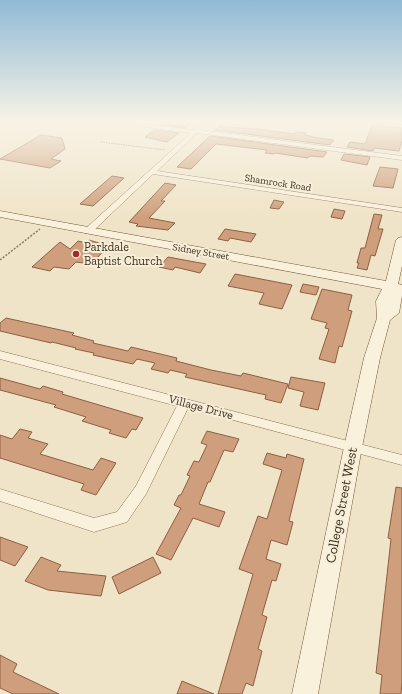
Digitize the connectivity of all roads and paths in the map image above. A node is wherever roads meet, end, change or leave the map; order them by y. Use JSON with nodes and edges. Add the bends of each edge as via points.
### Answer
{"nodes":[{"id":1,"x":171,"y":153,"type":"edge"},
{"id":2,"x":367,"y":153,"type":"edge"},
{"id":3,"x":402,"y":158,"type":"edge"},
{"id":4,"x":151,"y":172,"type":"junction"},
{"id":5,"x":402,"y":210,"type":"edge"},
{"id":6,"x":0,"y":214,"type":"edge"},
{"id":7,"x":41,"y":228,"type":"dead end"},
{"id":8,"x":88,"y":231,"type":"junction"},
{"id":9,"x":401,"y":250,"type":"edge"},
{"id":10,"x":0,"y":260,"type":"edge"},
{"id":11,"x":396,"y":287,"type":"edge"},
{"id":12,"x":0,"y":355,"type":"edge"},
{"id":13,"x":184,"y":402,"type":"junction"},
{"id":14,"x":353,"y":447,"type":"junction"},
{"id":15,"x":402,"y":460,"type":"edge"},
{"id":16,"x":0,"y":495,"type":"edge"},
{"id":17,"x":304,"y":694,"type":"edge"}],
"edges":[{"from":1,"to":4,"type":"street"},
{"from":2,"to":3,"type":"street"},
{"from":4,"to":5,"type":"street","name":"Shamrock Road"},
{"from":4,"to":8,"type":"street"},
{"from":6,"to":8,"type":"main road","name":"Sidney Street"},
{"from":7,"to":10,"type":"path"},
{"from":8,"to":11,"type":"main road","name":"Sidney Street"},
{"from":9,"to":11,"type":"main road","name":"College Street West"},
{"from":11,"to":14,"type":"main road","name":"College Street West","via":[[392,313],[384,318],[372,358]]},
{"from":12,"to":13,"type":"street","name":"Village Drive"},
{"from":13,"to":14,"type":"street","name":"Village Drive"},
{"from":13,"to":16,"type":"street","via":[[140,490],[122,517],[94,526]]},
{"from":14,"to":15,"type":"street","name":"Village Drive"},
{"from":14,"to":17,"type":"main road","name":"College Street West"}]}
